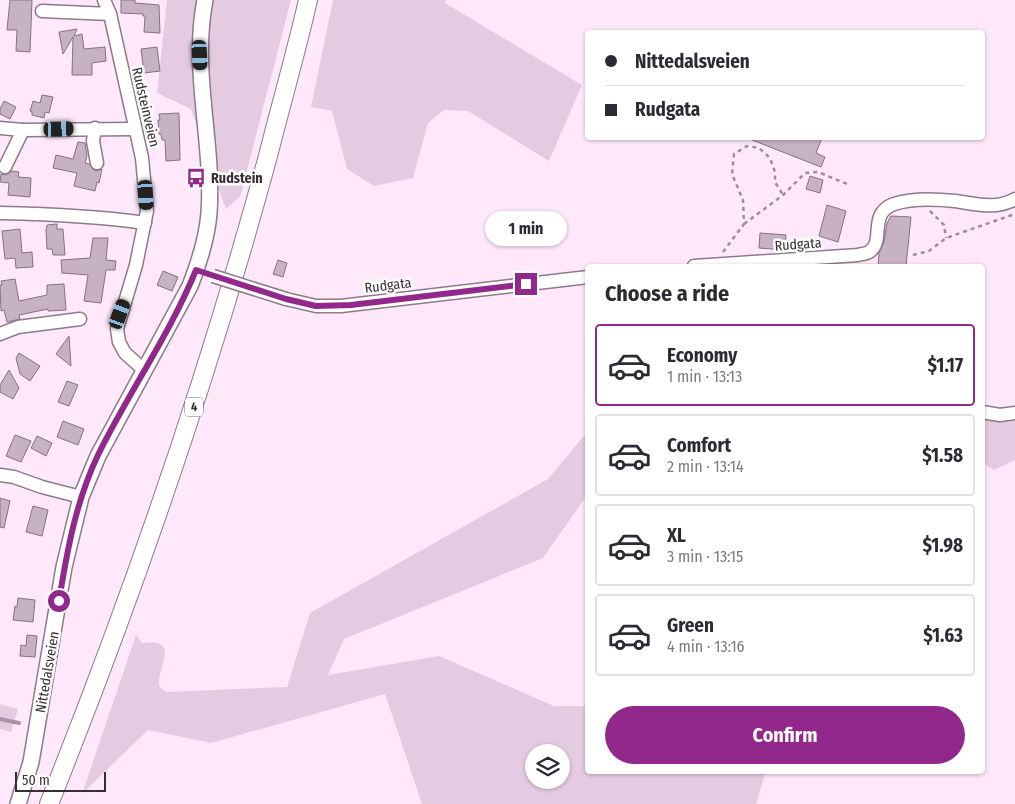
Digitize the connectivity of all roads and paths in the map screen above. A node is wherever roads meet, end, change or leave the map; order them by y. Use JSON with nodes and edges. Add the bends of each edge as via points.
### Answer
{"nodes":[{"id":1,"x":104,"y":0,"type":"edge"},
{"id":2,"x":205,"y":0,"type":"edge"},
{"id":3,"x":308,"y":0,"type":"edge"},
{"id":4,"x":319,"y":0,"type":"edge"},
{"id":5,"x":42,"y":12,"type":"dead end"},
{"id":6,"x":110,"y":14,"type":"junction"},
{"id":7,"x":0,"y":128,"type":"edge"},
{"id":8,"x":95,"y":128,"type":"junction"},
{"id":9,"x":135,"y":129,"type":"junction"},
{"id":10,"x":23,"y":130,"type":"junction"},
{"id":11,"x":97,"y":163,"type":"dead end"},
{"id":12,"x":5,"y":167,"type":"dead end"},
{"id":13,"x":847,"y":184,"type":"dead end"},
{"id":14,"x":783,"y":195,"type":"junction"},
{"id":15,"x":1015,"y":199,"type":"edge"},
{"id":16,"x":916,"y":201,"type":"junction"},
{"id":17,"x":0,"y":212,"type":"edge"},
{"id":18,"x":1015,"y":214,"type":"edge"},
{"id":19,"x":145,"y":223,"type":"junction"},
{"id":20,"x":744,"y":224,"type":"junction"},
{"id":21,"x":946,"y":238,"type":"junction"},
{"id":22,"x":913,"y":255,"type":"dead end"},
{"id":23,"x":714,"y":264,"type":"edge"},
{"id":24,"x":728,"y":264,"type":"edge"},
{"id":25,"x":196,"y":270,"type":"junction"},
{"id":26,"x":585,"y":277,"type":"edge"},
{"id":27,"x":80,"y":319,"type":"dead end"},
{"id":28,"x":0,"y":334,"type":"edge"},
{"id":29,"x":144,"y":370,"type":"junction"},
{"id":30,"x":985,"y":412,"type":"edge"},
{"id":31,"x":1015,"y":413,"type":"edge"},
{"id":32,"x":0,"y":475,"type":"edge"},
{"id":33,"x":81,"y":497,"type":"junction"},
{"id":34,"x":18,"y":804,"type":"edge"},
{"id":35,"x":49,"y":804,"type":"edge"},
{"id":36,"x":60,"y":804,"type":"edge"}],
"edges":[{"from":1,"to":6,"type":"street","name":"Rudsteinveien"},
{"from":2,"to":25,"type":"main road","name":"Nittedalsveien","via":[[200,55],[209,201],[205,240]]},
{"from":3,"to":35,"type":"highway","number":"4","via":[[256,198],[198,394],[126,605]]},
{"from":4,"to":36,"type":"highway","number":"4","via":[[267,200],[211,389],[136,608]]},
{"from":5,"to":6,"type":"street"},
{"from":6,"to":9,"type":"street","name":"Rudsteinveien"},
{"from":7,"to":10,"type":"street"},
{"from":8,"to":9,"type":"street"},
{"from":8,"to":10,"type":"street"},
{"from":8,"to":11,"type":"street","via":[[93,141]]},
{"from":9,"to":19,"type":"street","name":"Rudsteinveien","via":[[145,180]]},
{"from":10,"to":12,"type":"street"},
{"from":13,"to":14,"type":"path","via":[[818,172],[805,173]]},
{"from":14,"to":20,"type":"path"},
{"from":14,"to":20,"type":"path","via":[[775,182],[770,158],[759,148],[747,146],[734,154],[732,174],[742,200]]},
{"from":15,"to":16,"type":"street","via":[[990,206]]},
{"from":16,"to":21,"type":"path","via":[[944,224]]},
{"from":16,"to":24,"type":"street","name":"Rudgata","via":[[900,202],[883,209],[876,239],[868,252]]},
{"from":17,"to":19,"type":"street"},
{"from":18,"to":21,"type":"path"},
{"from":19,"to":29,"type":"street","name":"Rudsteinveien","via":[[117,329],[118,342],[125,353]]},
{"from":20,"to":23,"type":"path"},
{"from":21,"to":22,"type":"path","via":[[929,251]]},
{"from":25,"to":26,"type":"street","name":"Rudgata","bridge":true,"via":[[316,306],[341,306]]},
{"from":25,"to":29,"type":"main road","name":"Nittedalsveien"},
{"from":27,"to":28,"type":"street","via":[[18,328]]},
{"from":29,"to":33,"type":"main road","name":"Nittedalsveien","via":[[98,456]]},
{"from":30,"to":31,"type":"street"},
{"from":32,"to":33,"type":"street"},
{"from":33,"to":34,"type":"main road","name":"Nittedalsveien","via":[[64,567],[31,762]]}]}
